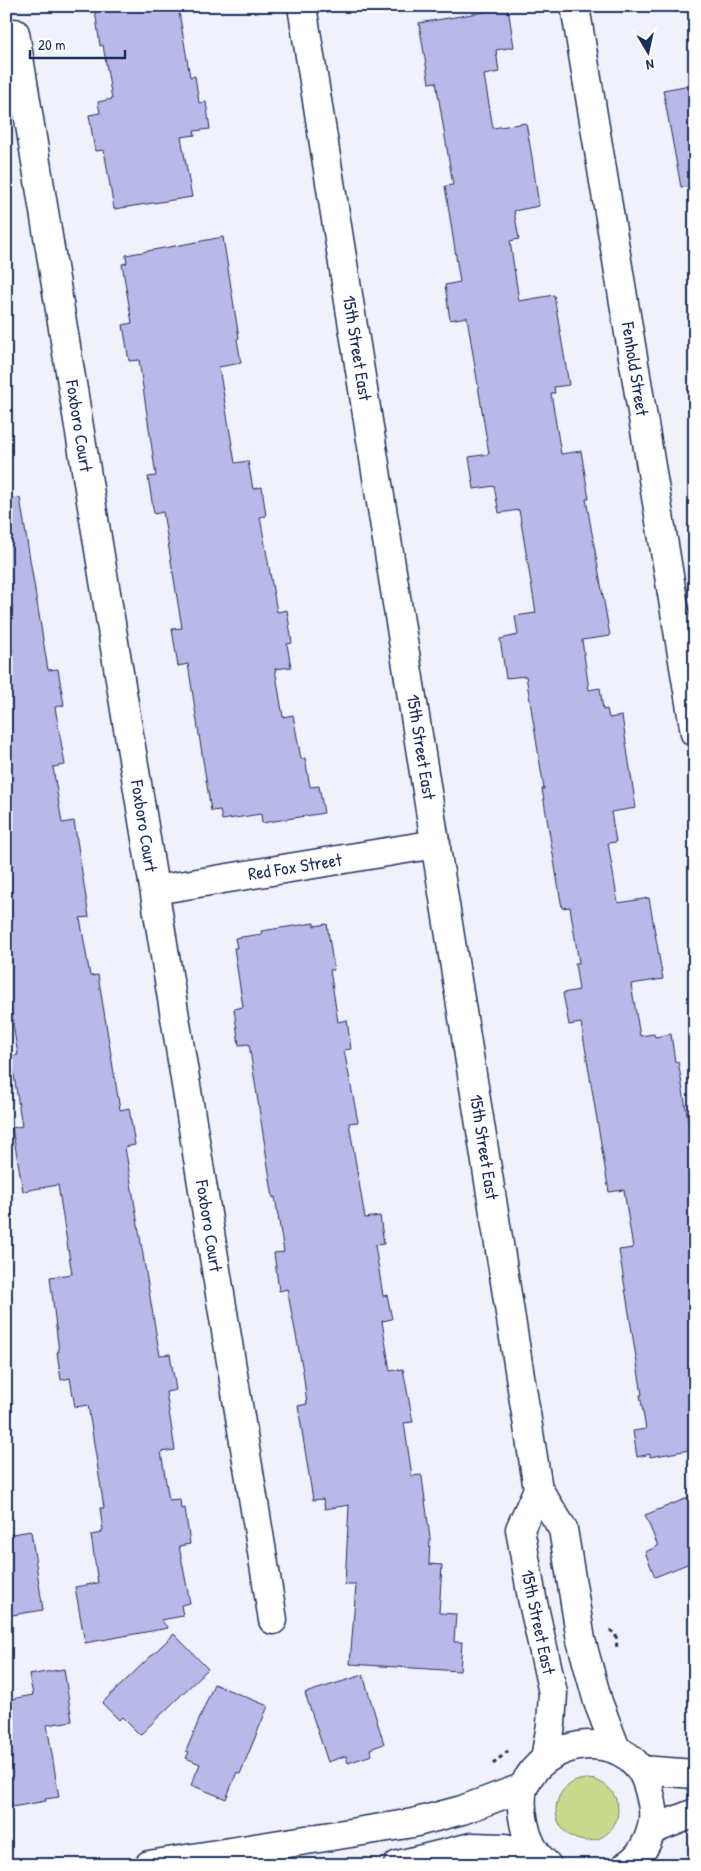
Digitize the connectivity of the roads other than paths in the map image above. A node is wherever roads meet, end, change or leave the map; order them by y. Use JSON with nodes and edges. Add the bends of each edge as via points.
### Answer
{"nodes":[{"id":1,"x":302,"y":6,"type":"edge"},
{"id":2,"x":574,"y":6,"type":"edge"},
{"id":3,"x":15,"y":32,"type":"dead end"},
{"id":4,"x":695,"y":733,"type":"edge"},
{"id":5,"x":436,"y":844,"type":"junction"},
{"id":6,"x":155,"y":890,"type":"junction"},
{"id":7,"x":538,"y":1489,"type":"junction"},
{"id":8,"x":273,"y":1620,"type":"dead end"},
{"id":9,"x":616,"y":1749,"type":"junction"},
{"id":10,"x":544,"y":1759,"type":"junction"},
{"id":11,"x":641,"y":1770,"type":"junction"},
{"id":12,"x":695,"y":1774,"type":"edge"},
{"id":13,"x":524,"y":1787,"type":"junction"},
{"id":14,"x":695,"y":1813,"type":"edge"},
{"id":15,"x":652,"y":1830,"type":"junction"},
{"id":16,"x":543,"y":1862,"type":"edge"},
{"id":17,"x":629,"y":1864,"type":"edge"},
{"id":18,"x":149,"y":1865,"type":"edge"},
{"id":19,"x":398,"y":1865,"type":"edge"}],
"edges":[{"from":1,"to":5,"type":"street","name":"15th Street East"},
{"from":2,"to":4,"type":"street","name":"Fenhold Street"},
{"from":3,"to":6,"type":"street","name":"Foxboro Court"},
{"from":5,"to":6,"type":"street","name":"Red Fox Street"},
{"from":5,"to":7,"type":"street","name":"15th Street East"},
{"from":6,"to":8,"type":"street","name":"Foxboro Court"},
{"from":7,"to":9,"type":"street","name":"15th Street East","via":[[562,1529],[581,1640],[598,1702]]},
{"from":7,"to":10,"type":"street","name":"15th Street East","via":[[520,1529],[553,1693]]},
{"from":9,"to":10,"type":"street","via":[[584,1745],[567,1748]]},
{"from":9,"to":11,"type":"street"},
{"from":10,"to":13,"type":"street"},
{"from":11,"to":12,"type":"street"},
{"from":11,"to":15,"type":"street","via":[[650,1794]]},
{"from":13,"to":16,"type":"street","via":[[522,1812],[526,1837]]},
{"from":13,"to":18,"type":"street","via":[[462,1810],[413,1823]]},
{"from":14,"to":15,"type":"street"},
{"from":15,"to":17,"type":"street","via":[[642,1850]]},
{"from":16,"to":19,"type":"street","via":[[506,1848],[471,1847]]}]}
